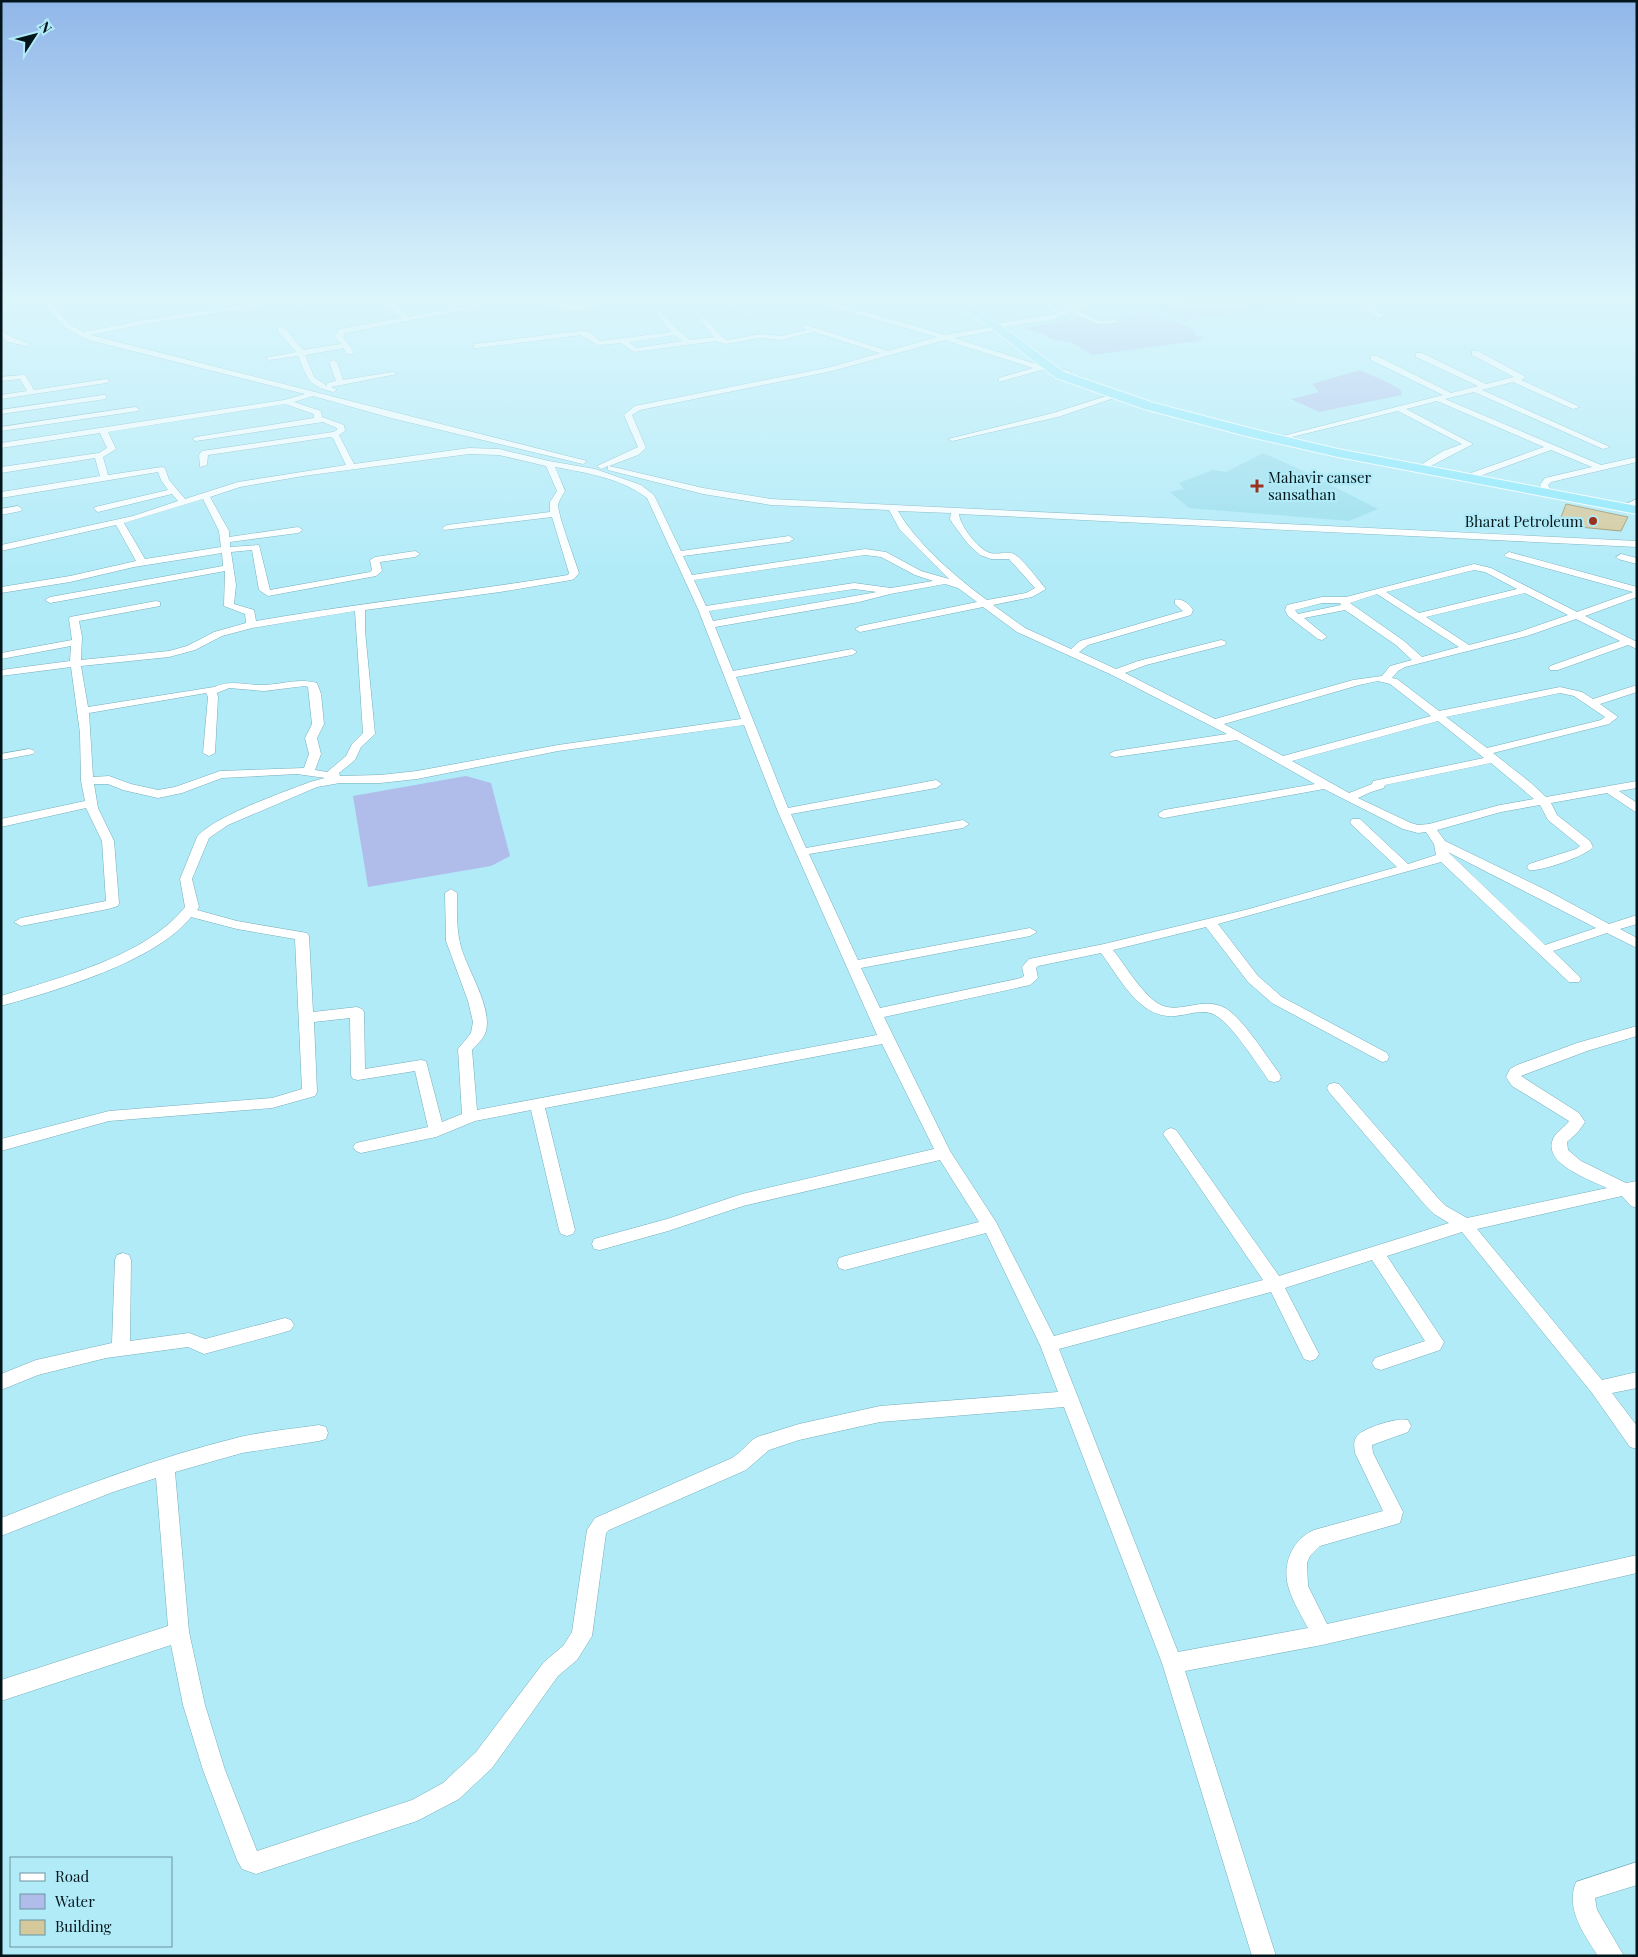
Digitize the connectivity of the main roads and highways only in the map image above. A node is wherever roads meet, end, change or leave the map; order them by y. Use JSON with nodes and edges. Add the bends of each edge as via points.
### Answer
{"nodes":[{"id":1,"x":1106,"y":392,"type":"edge"},
{"id":2,"x":1121,"y":392,"type":"edge"},
{"id":3,"x":1278,"y":438,"type":"junction"},
{"id":4,"x":1547,"y":490,"type":"junction"},
{"id":5,"x":1635,"y":506,"type":"edge"}],
"edges":[{"from":1,"to":3,"type":"highway"},
{"from":2,"to":3,"type":"highway"},
{"from":3,"to":4,"type":"highway"},
{"from":3,"to":4,"type":"highway","via":[[1381,462]]},
{"from":4,"to":5,"type":"highway"}]}
